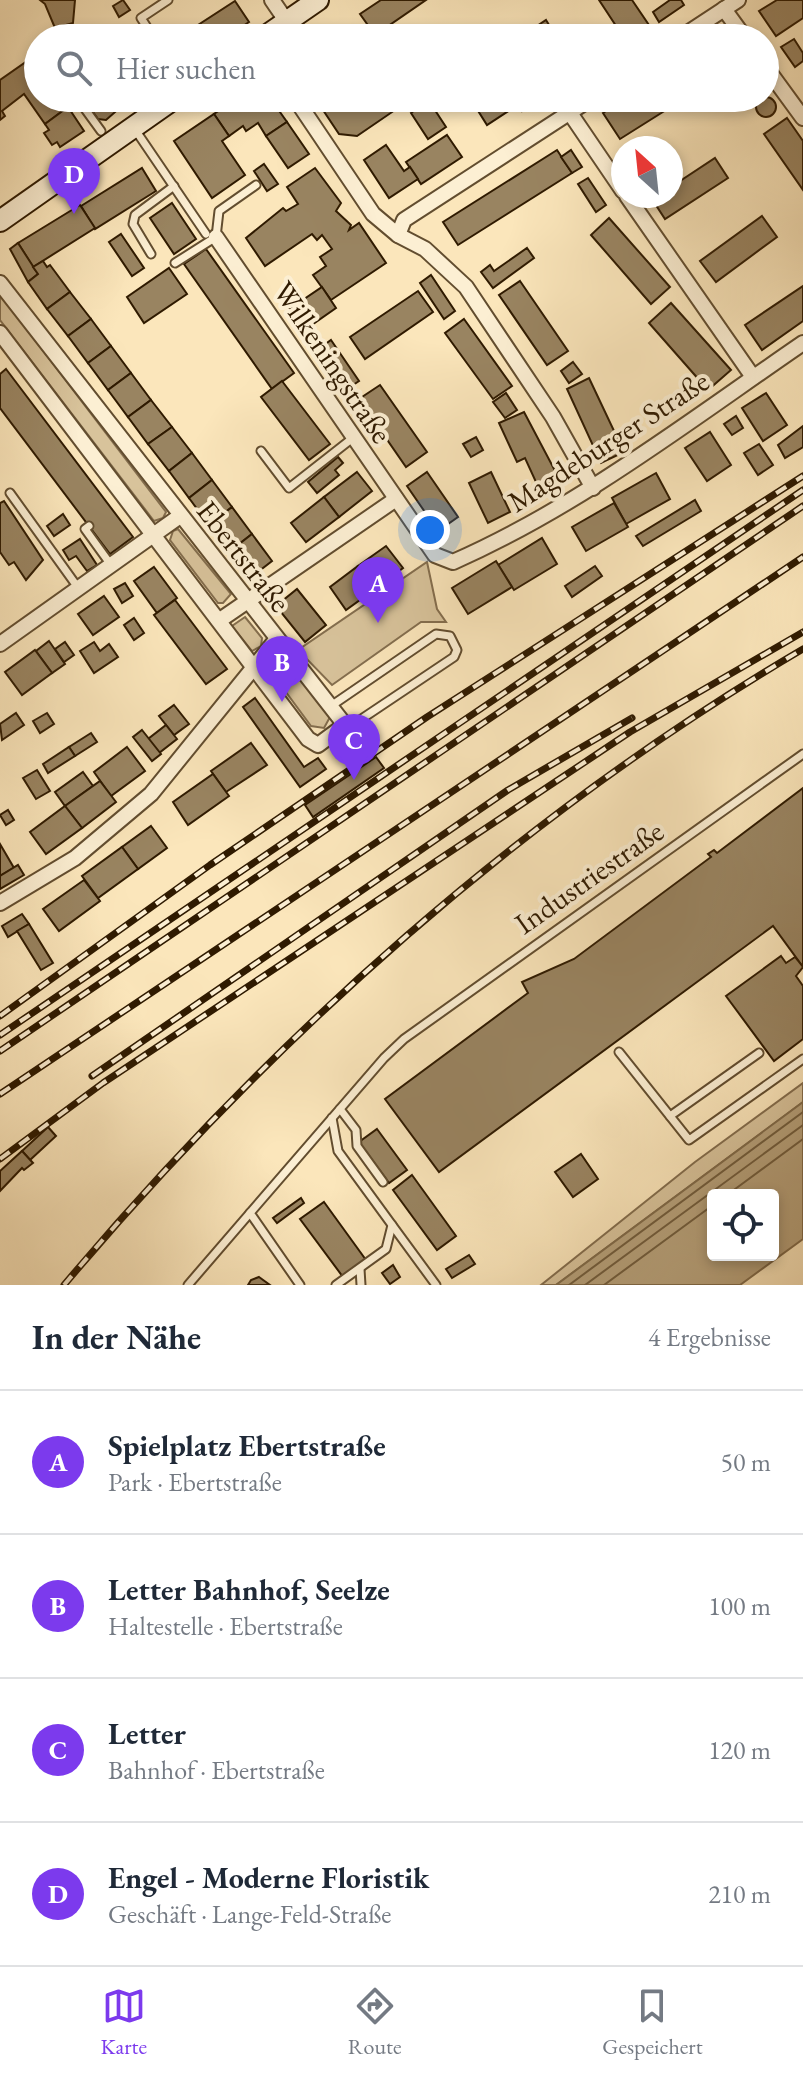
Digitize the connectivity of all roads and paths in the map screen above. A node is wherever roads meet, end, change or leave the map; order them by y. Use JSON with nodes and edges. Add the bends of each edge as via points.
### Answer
{"nodes":[{"id":1,"x":168,"y":0,"type":"edge"},
{"id":2,"x":272,"y":0,"type":"edge"},
{"id":3,"x":318,"y":0,"type":"edge"},
{"id":4,"x":738,"y":0,"type":"edge"},
{"id":5,"x":724,"y":9,"type":"junction"},
{"id":6,"x":287,"y":22,"type":"junction"},
{"id":7,"x":145,"y":24,"type":"edge"},
{"id":8,"x":284,"y":24,"type":"edge"},
{"id":9,"x":701,"y":24,"type":"edge"},
{"id":10,"x":735,"y":24,"type":"edge"},
{"id":11,"x":779,"y":85,"type":"edge"},
{"id":12,"x":87,"y":112,"type":"edge"},
{"id":13,"x":154,"y":112,"type":"edge"},
{"id":14,"x":304,"y":112,"type":"edge"},
{"id":15,"x":570,"y":113,"type":"joint"},
{"id":16,"x":803,"y":118,"type":"edge"},
{"id":17,"x":133,"y":126,"type":"junction"},
{"id":18,"x":101,"y":131,"type":"dead end"},
{"id":19,"x":611,"y":173,"type":"edge"},
{"id":20,"x":256,"y":185,"type":"dead end"},
{"id":21,"x":174,"y":186,"type":"junction"},
{"id":22,"x":635,"y":208,"type":"edge"},
{"id":23,"x":0,"y":221,"type":"edge"},
{"id":24,"x":398,"y":235,"type":"junction"},
{"id":25,"x":211,"y":236,"type":"junction"},
{"id":26,"x":151,"y":254,"type":"dead end"},
{"id":27,"x":175,"y":263,"type":"dead end"},
{"id":28,"x":0,"y":283,"type":"edge"},
{"id":29,"x":0,"y":333,"type":"edge"},
{"id":30,"x":803,"y":343,"type":"edge"},
{"id":31,"x":753,"y":377,"type":"junction"},
{"id":32,"x":354,"y":437,"type":"junction"},
{"id":33,"x":261,"y":451,"type":"dead end"},
{"id":34,"x":593,"y":488,"type":"junction"},
{"id":35,"x":10,"y":493,"type":"dead end"},
{"id":36,"x":396,"y":499,"type":"junction"},
{"id":37,"x":180,"y":516,"type":"junction"},
{"id":38,"x":89,"y":526,"type":"dead end"},
{"id":39,"x":155,"y":535,"type":"junction"},
{"id":40,"x":435,"y":555,"type":"joint"},
{"id":41,"x":112,"y":566,"type":"junction"},
{"id":42,"x":79,"y":589,"type":"junction"},
{"id":43,"x":247,"y":604,"type":"junction"},
{"id":44,"x":220,"y":620,"type":"junction"},
{"id":45,"x":276,"y":640,"type":"junction"},
{"id":46,"x":0,"y":644,"type":"edge"},
{"id":47,"x":255,"y":665,"type":"junction"},
{"id":48,"x":331,"y":706,"type":"junction"},
{"id":49,"x":345,"y":725,"type":"junction"},
{"id":50,"x":803,"y":754,"type":"edge"},
{"id":51,"x":0,"y":903,"type":"edge"},
{"id":52,"x":619,"y":1052,"type":"dead end"},
{"id":53,"x":759,"y":1053,"type":"dead end"},
{"id":54,"x":803,"y":1059,"type":"edge"},
{"id":55,"x":340,"y":1109,"type":"junction"},
{"id":56,"x":670,"y":1116,"type":"junction"},
{"id":57,"x":332,"y":1118,"type":"junction"},
{"id":58,"x":383,"y":1182,"type":"dead end"},
{"id":59,"x":250,"y":1213,"type":"junction"},
{"id":60,"x":392,"y":1225,"type":"junction"},
{"id":61,"x":360,"y":1269,"type":"junction"},
{"id":62,"x":188,"y":1285,"type":"edge"},
{"id":63,"x":300,"y":1285,"type":"edge"},
{"id":64,"x":336,"y":1285,"type":"edge"},
{"id":65,"x":361,"y":1285,"type":"edge"},
{"id":66,"x":436,"y":1285,"type":"edge"}],
"edges":[{"from":1,"to":7,"type":"lane","via":[[141,18]]},
{"from":2,"to":6,"type":"street"},
{"from":3,"to":6,"type":"street"},
{"from":4,"to":5,"type":"street"},
{"from":5,"to":9,"type":"street"},
{"from":5,"to":10,"type":"street"},
{"from":6,"to":8,"type":"street"},
{"from":11,"to":16,"type":"street"},
{"from":12,"to":18,"type":"lane"},
{"from":13,"to":17,"type":"street"},
{"from":14,"to":24,"type":"street","via":[[373,214]]},
{"from":15,"to":19,"type":"street"},
{"from":15,"to":24,"type":"street","via":[[404,220]]},
{"from":17,"to":21,"type":"lane","name":"Wilkeningstraße"},
{"from":17,"to":23,"type":"street"},
{"from":20,"to":25,"type":"lane","via":[[219,211]]},
{"from":21,"to":25,"type":"lane","name":"Wilkeningstraße"},
{"from":21,"to":26,"type":"lane","via":[[135,215],[133,224]]},
{"from":22,"to":31,"type":"street"},
{"from":24,"to":34,"type":"street","via":[[425,249],[466,287],[553,417]]},
{"from":25,"to":27,"type":"lane"},
{"from":25,"to":32,"type":"street","name":"Wilkeningstraße"},
{"from":28,"to":37,"type":"street","name":"Ebertstraße"},
{"from":29,"to":39,"type":"street","name":"Ebertstraße"},
{"from":30,"to":31,"type":"street","name":"Magdeburger Straße"},
{"from":31,"to":34,"type":"street","name":"Magdeburger Straße"},
{"from":32,"to":33,"type":"lane","via":[[289,488]]},
{"from":32,"to":36,"type":"street","name":"Wilkeningstraße"},
{"from":34,"to":40,"type":"street","name":"Magdeburger Straße","via":[[453,562]]},
{"from":35,"to":42,"type":"lane"},
{"from":36,"to":40,"type":"street","name":"Wilkeningstraße"},
{"from":36,"to":43,"type":"street"},
{"from":37,"to":39,"type":"street"},
{"from":37,"to":43,"type":"street","name":"Ebertstraße"},
{"from":38,"to":41,"type":"lane","via":[[85,529]]},
{"from":39,"to":41,"type":"street"},
{"from":39,"to":44,"type":"street","name":"Ebertstraße"},
{"from":41,"to":42,"type":"street"},
{"from":42,"to":46,"type":"street"},
{"from":43,"to":44,"type":"street"},
{"from":43,"to":45,"type":"street","name":"Ebertstraße"},
{"from":44,"to":47,"type":"street","name":"Ebertstraße"},
{"from":45,"to":47,"type":"street"},
{"from":45,"to":48,"type":"street","name":"Ebertstraße"},
{"from":47,"to":49,"type":"street","name":"Ebertstraße","via":[[308,739],[318,745]]},
{"from":47,"to":51,"type":"street","via":[[133,811],[75,858]]},
{"from":48,"to":49,"type":"street","name":"Ebertstraße"},
{"from":48,"to":49,"type":"lane","via":[[436,634],[450,636],[457,650],[454,657]]},
{"from":50,"to":55,"type":"lane","name":"Industriestraße","via":[[404,1039]]},
{"from":52,"to":56,"type":"lane"},
{"from":53,"to":56,"type":"lane"},
{"from":54,"to":56,"type":"lane","via":[[689,1140]]},
{"from":55,"to":57,"type":"lane","name":"Industriestraße"},
{"from":55,"to":58,"type":"lane","via":[[356,1130],[357,1146]]},
{"from":57,"to":59,"type":"lane","name":"Industriestraße"},
{"from":57,"to":60,"type":"lane","via":[[338,1151]]},
{"from":59,"to":62,"type":"lane","name":"Industriestraße"},
{"from":59,"to":63,"type":"lane"},
{"from":60,"to":61,"type":"lane","via":[[386,1249]]},
{"from":60,"to":66,"type":"lane"},
{"from":61,"to":64,"type":"lane"},
{"from":61,"to":65,"type":"lane"}]}
